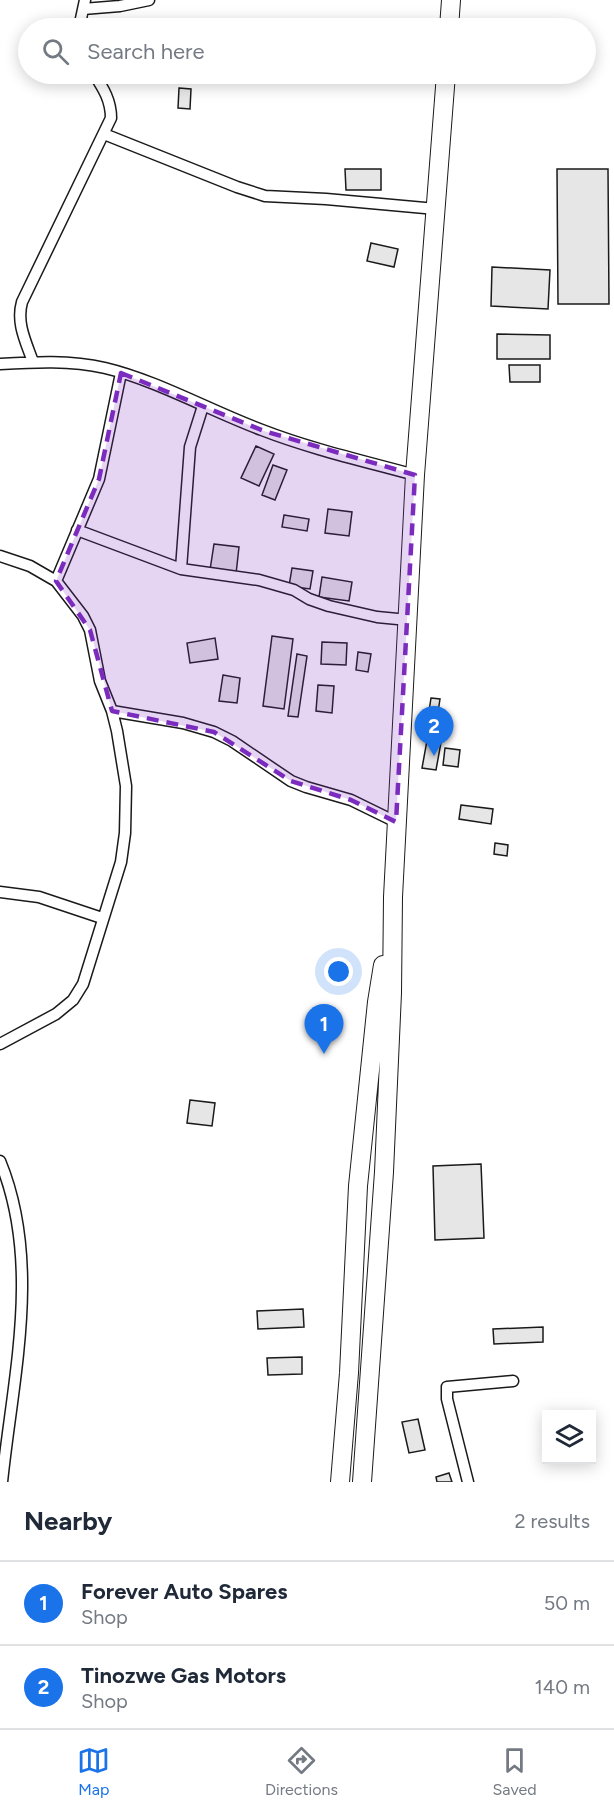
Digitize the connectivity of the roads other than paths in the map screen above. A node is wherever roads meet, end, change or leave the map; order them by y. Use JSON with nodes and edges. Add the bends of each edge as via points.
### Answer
{"nodes":[{"id":1,"x":149,"y":0,"type":"edge"},
{"id":2,"x":452,"y":0,"type":"edge"},
{"id":3,"x":84,"y":4,"type":"edge"},
{"id":4,"x":450,"y":18,"type":"edge"},
{"id":5,"x":101,"y":84,"type":"edge"},
{"id":6,"x":445,"y":84,"type":"edge"},
{"id":7,"x":104,"y":134,"type":"junction"},
{"id":8,"x":436,"y":209,"type":"junction"},
{"id":9,"x":33,"y":362,"type":"junction"},
{"id":10,"x":0,"y":364,"type":"edge"},
{"id":11,"x":121,"y":373,"type":"junction"},
{"id":12,"x":203,"y":406,"type":"junction"},
{"id":13,"x":415,"y":475,"type":"junction"},
{"id":14,"x":77,"y":530,"type":"junction"},
{"id":15,"x":2,"y":558,"type":"edge"},
{"id":16,"x":181,"y":569,"type":"junction"},
{"id":17,"x":56,"y":581,"type":"junction"},
{"id":18,"x":408,"y":620,"type":"junction"},
{"id":19,"x":112,"y":711,"type":"junction"},
{"id":20,"x":396,"y":822,"type":"junction"},
{"id":21,"x":0,"y":892,"type":"edge"},
{"id":22,"x":393,"y":897,"type":"junction"},
{"id":23,"x":102,"y":918,"type":"junction"},
{"id":24,"x":0,"y":1044,"type":"edge"},
{"id":25,"x":0,"y":1161,"type":"edge"},
{"id":26,"x":513,"y":1381,"type":"dead end"},
{"id":27,"x":2,"y":1482,"type":"edge"},
{"id":28,"x":340,"y":1482,"type":"edge"},
{"id":29,"x":362,"y":1482,"type":"edge"},
{"id":30,"x":468,"y":1482,"type":"edge"}],
"edges":[{"from":1,"to":3,"type":"street","via":[[134,4]]},
{"from":2,"to":4,"type":"highway"},
{"from":5,"to":7,"type":"street","via":[[110,103],[111,118]]},
{"from":6,"to":8,"type":"highway"},
{"from":7,"to":8,"type":"street","via":[[265,196]]},
{"from":7,"to":9,"type":"street","via":[[19,311]]},
{"from":8,"to":13,"type":"highway"},
{"from":9,"to":10,"type":"street"},
{"from":9,"to":11,"type":"street","via":[[74,363]]},
{"from":11,"to":12,"type":"street"},
{"from":11,"to":14,"type":"street","via":[[104,464]]},
{"from":12,"to":13,"type":"street","via":[[264,431]]},
{"from":12,"to":16,"type":"street","via":[[189,455]]},
{"from":13,"to":18,"type":"highway"},
{"from":14,"to":16,"type":"street"},
{"from":14,"to":17,"type":"street"},
{"from":15,"to":17,"type":"street","via":[[30,566]]},
{"from":16,"to":18,"type":"street","via":[[259,580],[330,606]]},
{"from":17,"to":19,"type":"street","via":[[90,630],[100,681]]},
{"from":18,"to":20,"type":"highway"},
{"from":19,"to":20,"type":"street","via":[[214,732],[291,781],[351,800]]},
{"from":19,"to":23,"type":"street","via":[[126,786],[125,833],[121,862]]},
{"from":20,"to":22,"type":"highway"},
{"from":21,"to":23,"type":"street","via":[[39,897]]},
{"from":22,"to":28,"type":"highway","via":[[377,1002],[358,1186]]},
{"from":22,"to":29,"type":"highway","via":[[384,1172]]},
{"from":23,"to":24,"type":"street","via":[[87,974],[73,1000],[56,1014]]},
{"from":25,"to":27,"type":"street","via":[[18,1220],[22,1251],[21,1318]]},
{"from":26,"to":30,"type":"street","via":[[445,1390]]}]}
